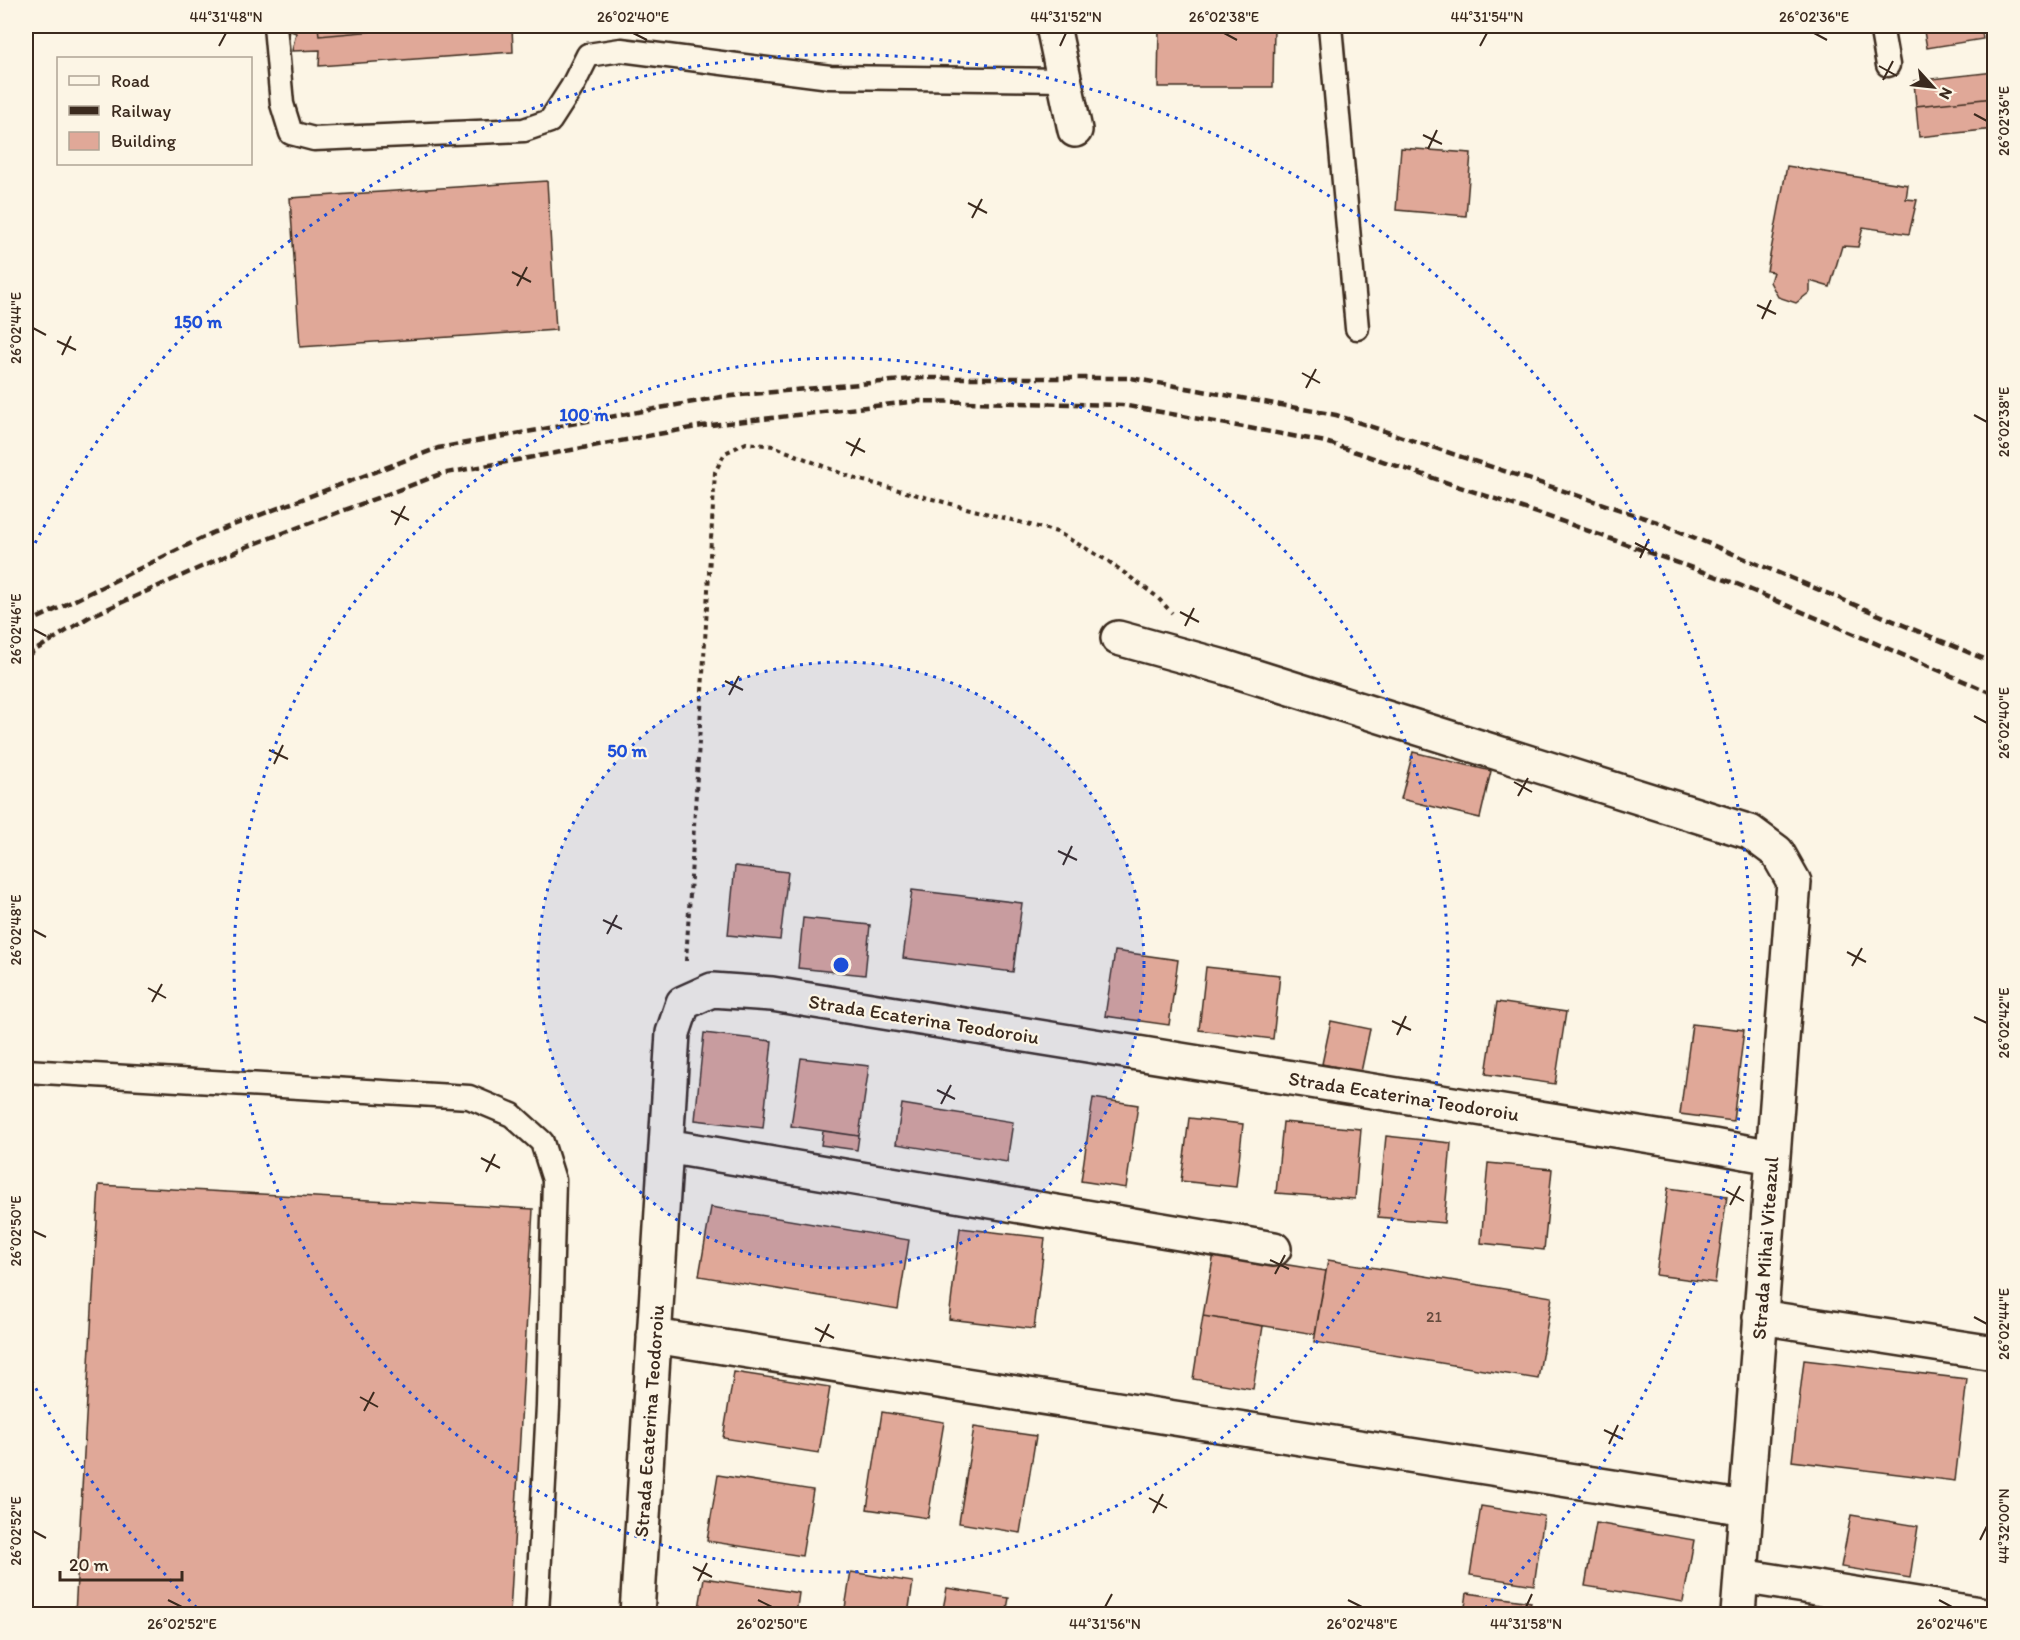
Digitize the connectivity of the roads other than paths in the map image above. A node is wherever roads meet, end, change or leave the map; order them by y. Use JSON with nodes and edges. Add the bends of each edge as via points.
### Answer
{"nodes":[{"id":1,"x":275,"y":26,"type":"edge"},
{"id":2,"x":1053,"y":26,"type":"edge"},
{"id":3,"x":1330,"y":26,"type":"edge"},
{"id":4,"x":1881,"y":26,"type":"edge"},
{"id":5,"x":1888,"y":65,"type":"dead end"},
{"id":6,"x":1064,"y":80,"type":"junction"},
{"id":7,"x":1075,"y":130,"type":"dead end"},
{"id":8,"x":1357,"y":328,"type":"dead end"},
{"id":9,"x":1118,"y":638,"type":"dead end"},
{"id":10,"x":26,"y":1071,"type":"edge"},
{"id":11,"x":666,"y":1146,"type":"junction"},
{"id":12,"x":1772,"y":1157,"type":"junction"},
{"id":13,"x":1274,"y":1249,"type":"dead end"},
{"id":14,"x":1760,"y":1317,"type":"junction"},
{"id":15,"x":654,"y":1336,"type":"junction"},
{"id":16,"x":1995,"y":1353,"type":"edge"},
{"id":17,"x":1746,"y":1508,"type":"junction"},
{"id":18,"x":1741,"y":1576,"type":"junction"},
{"id":19,"x":537,"y":1614,"type":"edge"},
{"id":20,"x":637,"y":1614,"type":"edge"},
{"id":21,"x":1738,"y":1614,"type":"edge"},
{"id":22,"x":1980,"y":1614,"type":"edge"}],
"edges":[{"from":1,"to":6,"type":"lane","via":[[282,104],[291,133],[314,139],[524,130],[550,121],[588,55],[621,50],[830,77]]},
{"from":2,"to":6,"type":"street"},
{"from":3,"to":8,"type":"lane"},
{"from":4,"to":5,"type":"lane"},
{"from":6,"to":7,"type":"street"},
{"from":9,"to":12,"type":"street","name":"Strada Mihai Viteazul","via":[[1224,667],[1750,832],[1778,852],[1794,882]]},
{"from":10,"to":19,"type":"lane","via":[[469,1097],[512,1115],[542,1142],[555,1180]]},
{"from":11,"to":12,"type":"street","name":"Strada Ecaterina Teodoroiu","via":[[673,1033],[683,1003],[712,990],[772,994]]},
{"from":11,"to":13,"type":"street"},
{"from":11,"to":15,"type":"street","name":"Strada Ecaterina Teodoroiu"},
{"from":12,"to":14,"type":"street","name":"Strada Mihai Viteazul"},
{"from":14,"to":16,"type":"street"},
{"from":14,"to":17,"type":"street","name":"Strada Mihai Viteazul"},
{"from":15,"to":17,"type":"street"},
{"from":15,"to":20,"type":"street","name":"Strada Ecaterina Teodoroiu"},
{"from":17,"to":18,"type":"street","name":"Strada Mihai Viteazul"},
{"from":18,"to":21,"type":"street","name":"Strada Mihai Viteazul"},
{"from":18,"to":22,"type":"street"}]}
